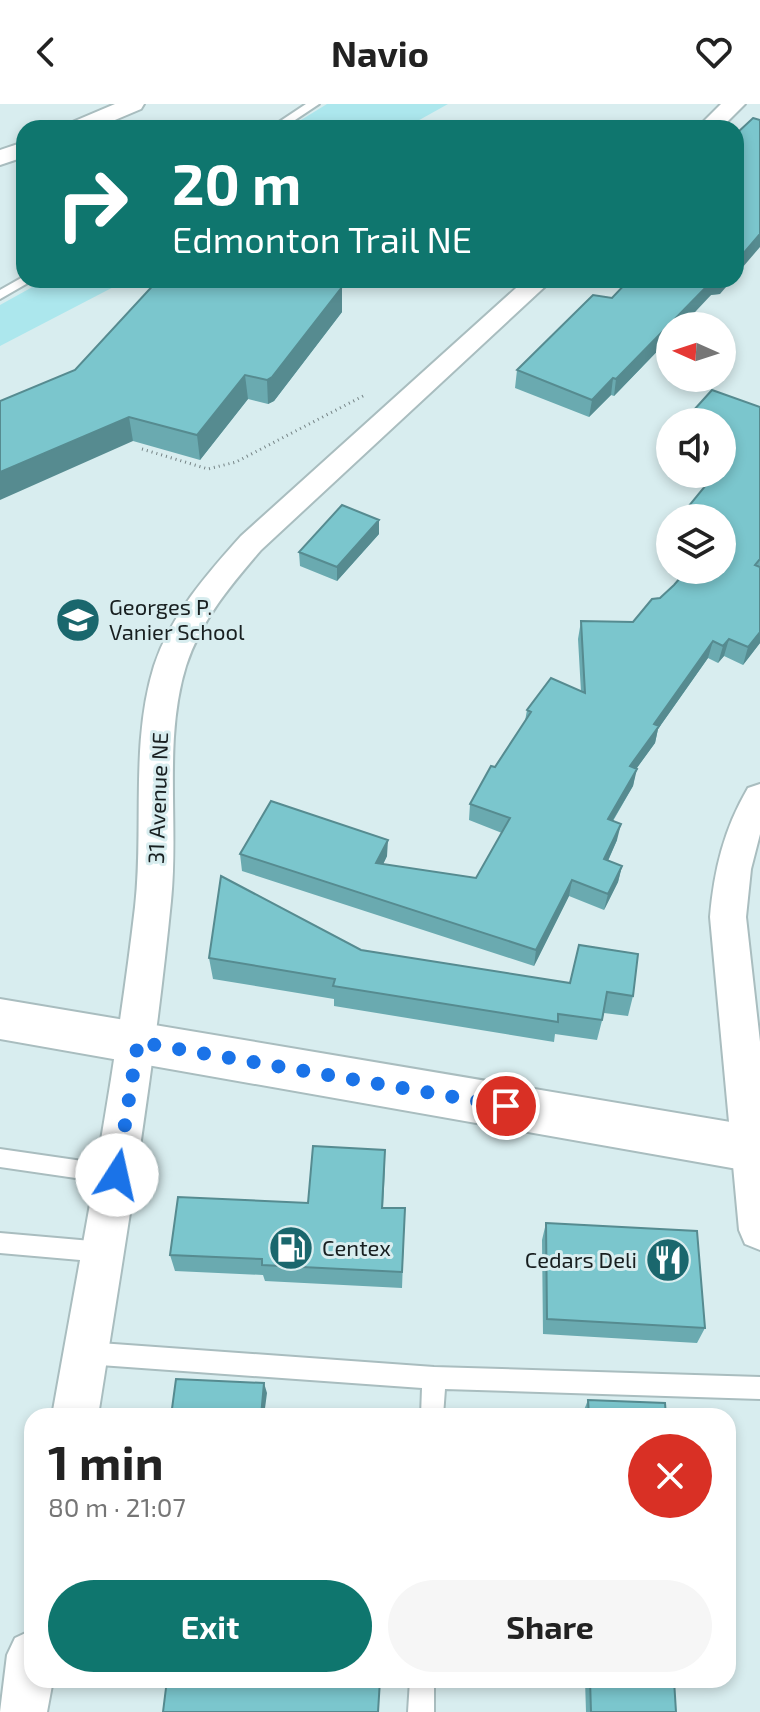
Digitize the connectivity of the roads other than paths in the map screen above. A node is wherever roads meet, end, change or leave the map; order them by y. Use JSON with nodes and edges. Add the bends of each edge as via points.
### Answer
{"nodes":[{"id":1,"x":133,"y":104,"type":"edge"},
{"id":2,"x":314,"y":104,"type":"edge"},
{"id":3,"x":733,"y":105,"type":"edge"},
{"id":4,"x":760,"y":114,"type":"edge"},
{"id":5,"x":96,"y":120,"type":"edge"},
{"id":6,"x":288,"y":120,"type":"edge"},
{"id":7,"x":717,"y":120,"type":"edge"},
{"id":8,"x":531,"y":288,"type":"edge"},
{"id":9,"x":760,"y":797,"type":"edge"},
{"id":10,"x":0,"y":1019,"type":"edge"},
{"id":11,"x":138,"y":1042,"type":"junction"},
{"id":12,"x":756,"y":1150,"type":"edge"},
{"id":13,"x":0,"y":1158,"type":"edge"},
{"id":14,"x":117,"y":1175,"type":"junction"},
{"id":15,"x":760,"y":1230,"type":"edge"},
{"id":16,"x":0,"y":1243,"type":"edge"},
{"id":17,"x":103,"y":1252,"type":"junction"},
{"id":18,"x":86,"y":1353,"type":"junction"},
{"id":19,"x":434,"y":1378,"type":"junction"},
{"id":20,"x":760,"y":1388,"type":"edge"},
{"id":21,"x":76,"y":1408,"type":"edge"},
{"id":22,"x":432,"y":1408,"type":"edge"},
{"id":23,"x":26,"y":1688,"type":"edge"},
{"id":24,"x":422,"y":1688,"type":"edge"},
{"id":25,"x":22,"y":1712,"type":"edge"},
{"id":26,"x":421,"y":1712,"type":"edge"}],
"edges":[{"from":1,"to":5,"type":"street"},
{"from":2,"to":6,"type":"lane"},
{"from":3,"to":4,"type":"street"},
{"from":3,"to":7,"type":"street"},
{"from":8,"to":11,"type":"street","name":"31 Avenue NE","via":[[251,543],[190,621],[170,667],[158,737],[157,868]]},
{"from":9,"to":12,"type":"street","via":[[744,824],[734,860],[728,917]]},
{"from":10,"to":11,"type":"main road"},
{"from":11,"to":12,"type":"main road"},
{"from":11,"to":14,"type":"street","name":"31 Avenue NE"},
{"from":12,"to":15,"type":"street"},
{"from":13,"to":14,"type":"lane"},
{"from":14,"to":17,"type":"street","name":"31 Avenue NE"},
{"from":16,"to":17,"type":"lane"},
{"from":17,"to":18,"type":"street","name":"31 Avenue NE"},
{"from":18,"to":19,"type":"lane"},
{"from":18,"to":21,"type":"street","name":"31 Avenue NE"},
{"from":19,"to":20,"type":"lane"},
{"from":19,"to":22,"type":"lane"},
{"from":23,"to":25,"type":"street"},
{"from":24,"to":26,"type":"lane"}]}
